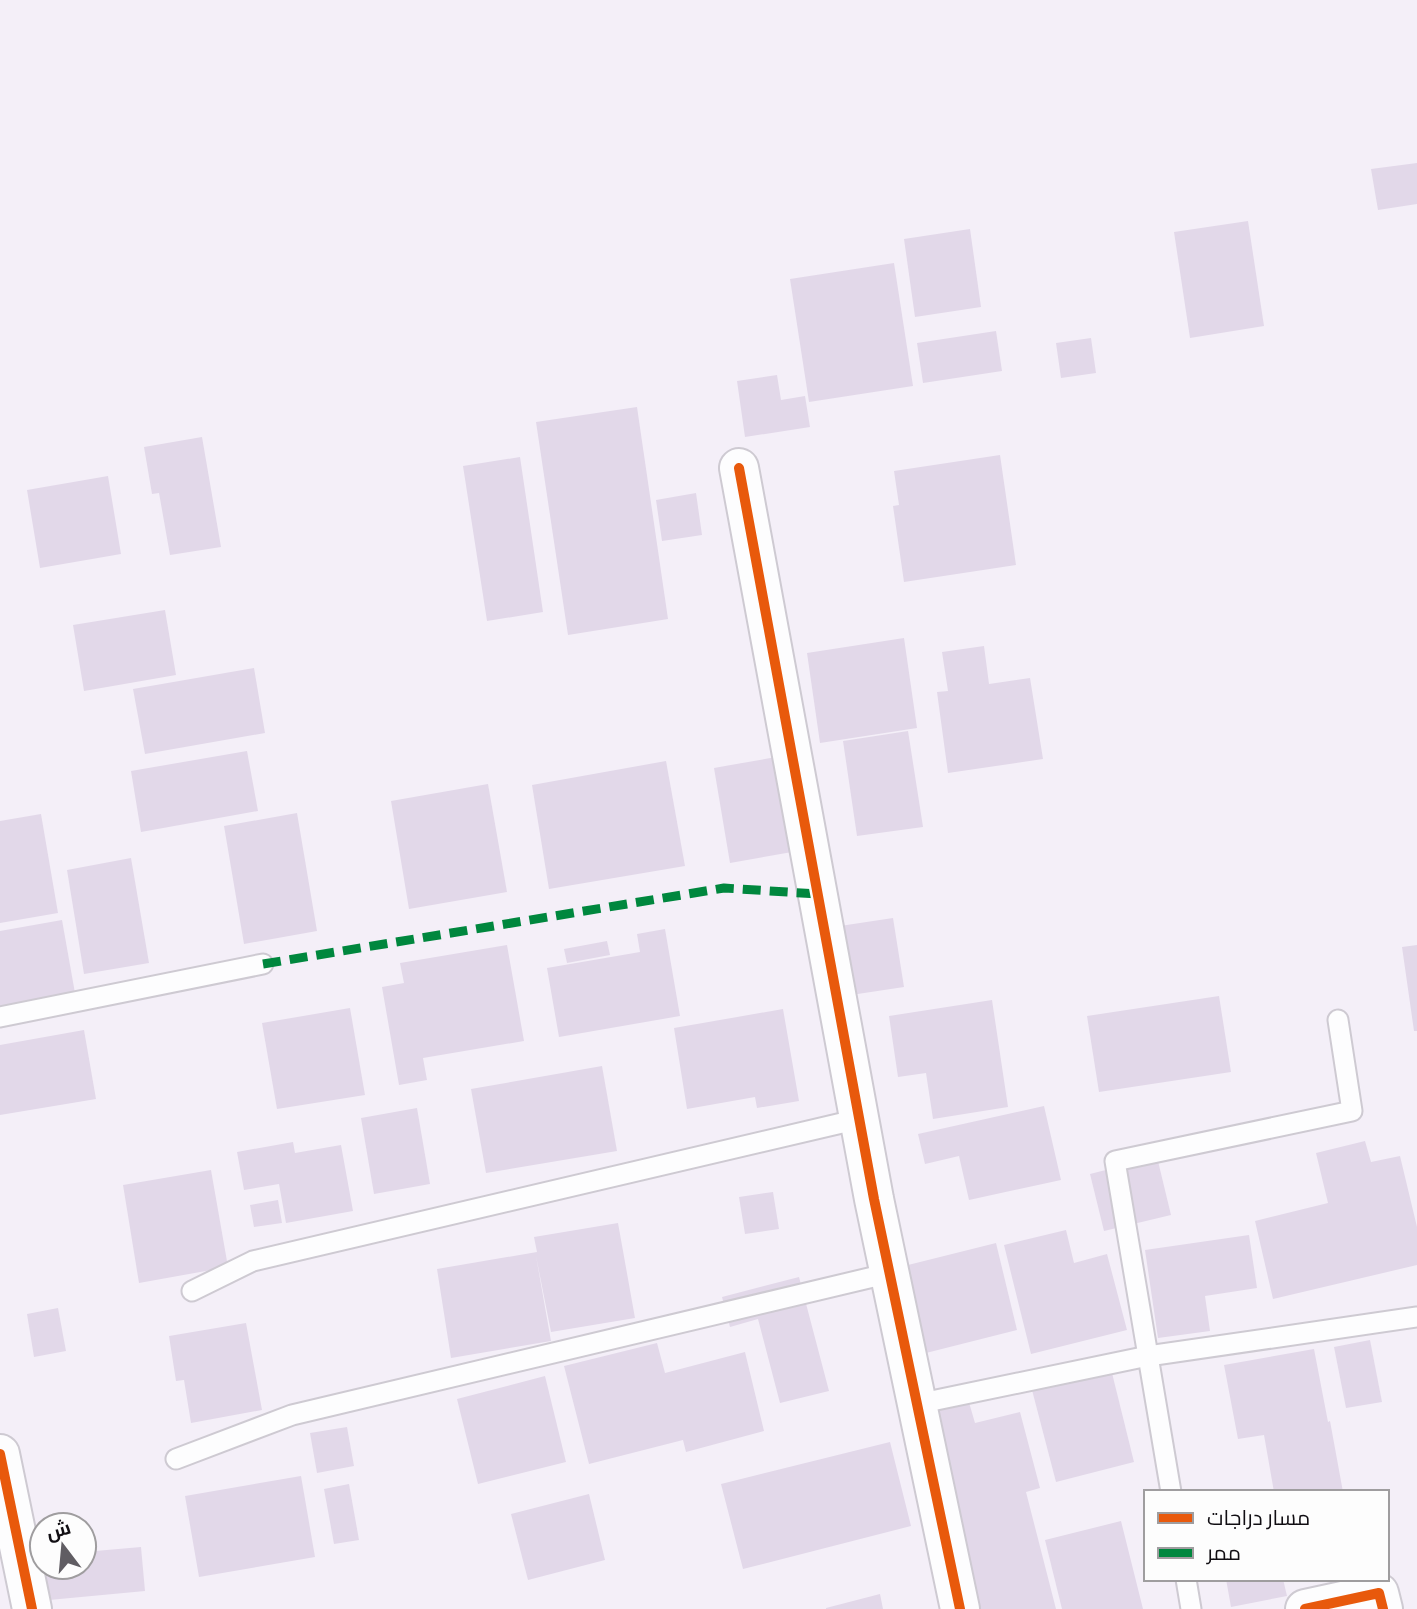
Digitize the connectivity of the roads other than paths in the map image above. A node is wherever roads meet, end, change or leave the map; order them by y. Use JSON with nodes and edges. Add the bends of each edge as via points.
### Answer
{"nodes":[{"id":1,"x":739,"y":468,"type":"dead end"},
{"id":2,"x":262,"y":964,"type":"dead end"},
{"id":3,"x":0,"y":1017,"type":"edge"},
{"id":4,"x":1338,"y":1020,"type":"dead end"},
{"id":5,"x":859,"y":1119,"type":"junction"},
{"id":6,"x":890,"y":1273,"type":"junction"},
{"id":7,"x":192,"y":1291,"type":"dead end"},
{"id":8,"x":1417,"y":1317,"type":"edge"},
{"id":9,"x":1148,"y":1356,"type":"junction"},
{"id":10,"x":917,"y":1404,"type":"junction"},
{"id":11,"x":0,"y":1454,"type":"edge"},
{"id":12,"x":176,"y":1459,"type":"dead end"},
{"id":13,"x":1171,"y":1490,"type":"edge"},
{"id":14,"x":1186,"y":1581,"type":"edge"},
{"id":15,"x":32,"y":1609,"type":"edge"},
{"id":16,"x":960,"y":1609,"type":"edge"},
{"id":17,"x":1191,"y":1609,"type":"edge"},
{"id":18,"x":1305,"y":1609,"type":"edge"},
{"id":19,"x":1383,"y":1609,"type":"edge"}],
"edges":[{"from":1,"to":5,"type":"street"},
{"from":2,"to":3,"type":"lane"},
{"from":4,"to":9,"type":"lane","via":[[1352,1111],[1115,1161]]},
{"from":5,"to":6,"type":"street"},
{"from":5,"to":7,"type":"lane","via":[[254,1261]]},
{"from":6,"to":10,"type":"street"},
{"from":6,"to":12,"type":"lane","via":[[292,1415]]},
{"from":8,"to":9,"type":"lane"},
{"from":9,"to":10,"type":"lane"},
{"from":9,"to":13,"type":"lane"},
{"from":10,"to":16,"type":"street"},
{"from":11,"to":15,"type":"street"},
{"from":14,"to":17,"type":"lane"},
{"from":18,"to":19,"type":"street","via":[[1379,1593]]}]}
